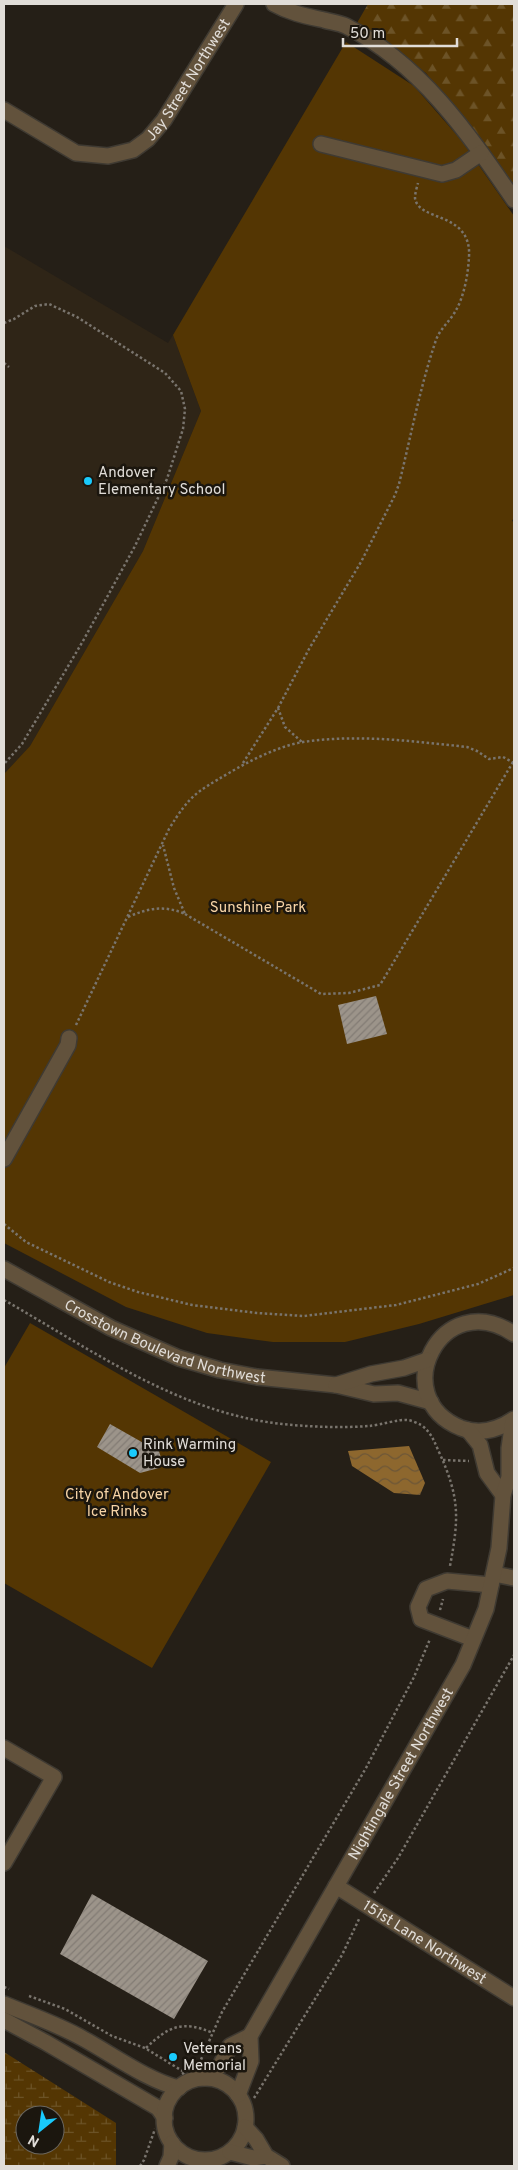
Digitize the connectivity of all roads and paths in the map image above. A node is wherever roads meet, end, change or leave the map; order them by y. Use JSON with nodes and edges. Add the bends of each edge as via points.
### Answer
{"nodes":[{"id":1,"x":236,"y":4,"type":"edge"},
{"id":2,"x":274,"y":4,"type":"edge"},
{"id":3,"x":4,"y":110,"type":"edge"},
{"id":4,"x":321,"y":144,"type":"dead end"},
{"id":5,"x":482,"y":153,"type":"junction"},
{"id":6,"x":421,"y":169,"type":"junction"},
{"id":7,"x":514,"y":200,"type":"edge"},
{"id":8,"x":4,"y":323,"type":"edge"},
{"id":9,"x":4,"y":363,"type":"edge"},
{"id":10,"x":9,"y":367,"type":"dead end"},
{"id":11,"x":278,"y":708,"type":"junction"},
{"id":12,"x":302,"y":742,"type":"junction"},
{"id":13,"x":514,"y":762,"type":"edge"},
{"id":14,"x":4,"y":764,"type":"edge"},
{"id":15,"x":242,"y":764,"type":"junction"},
{"id":16,"x":163,"y":844,"type":"junction"},
{"id":17,"x":185,"y":914,"type":"junction"},
{"id":18,"x":128,"y":917,"type":"junction"},
{"id":19,"x":69,"y":1038,"type":"joint"},
{"id":20,"x":4,"y":1159,"type":"edge"},
{"id":21,"x":4,"y":1224,"type":"edge"},
{"id":22,"x":514,"y":1268,"type":"edge"},
{"id":23,"x":4,"y":1269,"type":"edge"},
{"id":24,"x":4,"y":1300,"type":"edge"},
{"id":25,"x":510,"y":1328,"type":"edge"},
{"id":26,"x":427,"y":1360,"type":"junction"},
{"id":27,"x":336,"y":1385,"type":"junction"},
{"id":28,"x":431,"y":1402,"type":"junction"},
{"id":29,"x":514,"y":1420,"type":"edge"},
{"id":30,"x":468,"y":1430,"type":"junction"},
{"id":31,"x":503,"y":1494,"type":"junction"},
{"id":32,"x":514,"y":1578,"type":"edge"},
{"id":33,"x":492,"y":1580,"type":"junction"},
{"id":34,"x":447,"y":1581,"type":"junction"},
{"id":35,"x":435,"y":1625,"type":"junction"},
{"id":36,"x":473,"y":1639,"type":"junction"},
{"id":37,"x":514,"y":1655,"type":"edge"},
{"id":38,"x":4,"y":1748,"type":"edge"},
{"id":39,"x":4,"y":1863,"type":"edge"},
{"id":40,"x":336,"y":1886,"type":"junction"},
{"id":41,"x":376,"y":1889,"type":"dead end"},
{"id":42,"x":358,"y":1920,"type":"dead end"},
{"id":43,"x":514,"y":1998,"type":"edge"},
{"id":44,"x":4,"y":2004,"type":"edge"},
{"id":45,"x":4,"y":2020,"type":"edge"},
{"id":46,"x":213,"y":2033,"type":"junction"},
{"id":47,"x":250,"y":2036,"type":"junction"},
{"id":48,"x":205,"y":2078,"type":"junction"},
{"id":49,"x":179,"y":2088,"type":"junction"},
{"id":50,"x":244,"y":2099,"type":"junction"},
{"id":51,"x":165,"y":2118,"type":"junction"},
{"id":52,"x":245,"y":2127,"type":"junction"},
{"id":53,"x":154,"y":2130,"type":"dead end"},
{"id":54,"x":172,"y":2143,"type":"junction"},
{"id":55,"x":230,"y":2152,"type":"junction"},
{"id":56,"x":266,"y":2156,"type":"junction"},
{"id":57,"x":198,"y":2163,"type":"edge"},
{"id":58,"x":140,"y":2166,"type":"edge"},
{"id":59,"x":167,"y":2166,"type":"edge"},
{"id":60,"x":282,"y":2166,"type":"edge"}],
"edges":[{"from":1,"to":3,"type":"street","name":"Jay Street Northwest","via":[[164,120],[148,140],[133,150],[108,156],[76,153]]},
{"from":2,"to":5,"type":"street","via":[[289,12],[344,25],[383,48],[416,75]]},
{"from":4,"to":6,"type":"street"},
{"from":5,"to":6,"type":"street","via":[[449,173]]},
{"from":5,"to":7,"type":"street"},
{"from":6,"to":11,"type":"path","via":[[415,199],[419,206],[452,222],[468,243],[468,267],[462,296],[455,312],[438,334],[395,494],[361,562]]},
{"from":8,"to":14,"type":"path","via":[[35,306],[49,304],[77,317],[165,373],[181,391],[184,429],[167,479],[135,546],[22,744]]},
{"from":9,"to":10,"type":"path"},
{"from":11,"to":12,"type":"path","via":[[285,727]]},
{"from":11,"to":15,"type":"path"},
{"from":12,"to":13,"type":"path","via":[[355,738],[424,742],[467,747],[489,759],[503,757]]},
{"from":12,"to":15,"type":"path"},
{"from":13,"to":17,"type":"path","via":[[380,985],[321,994]]},
{"from":15,"to":16,"type":"path","via":[[194,794],[184,805]]},
{"from":16,"to":17,"type":"path","via":[[174,888]]},
{"from":16,"to":18,"type":"path"},
{"from":17,"to":18,"type":"path","via":[[175,909],[151,908]]},
{"from":18,"to":19,"type":"path"},
{"from":19,"to":20,"type":"street","via":[[68,1046]]},
{"from":21,"to":22,"type":"path","via":[[26,1242],[52,1256],[131,1289],[192,1305],[257,1313],[304,1316],[396,1305],[478,1284]]},
{"from":23,"to":27,"type":"street","name":"Crosstown Boulevard Northwest","via":[[111,1328],[179,1358],[257,1377]]},
{"from":24,"to":34,"type":"path","via":[[156,1386],[216,1411],[282,1424],[325,1427],[372,1426],[406,1419],[420,1424],[431,1433],[456,1497],[457,1526]]},
{"from":25,"to":26,"type":"street","via":[[484,1321],[465,1323],[448,1331],[435,1344]]},
{"from":26,"to":27,"type":"street","name":"Crosstown Boulevard Northwest"},
{"from":26,"to":28,"type":"street","via":[[424,1379]]},
{"from":27,"to":28,"type":"street","name":"Crosstown Boulevard Northwest","via":[[374,1394],[398,1393]]},
{"from":28,"to":30,"type":"street","via":[[451,1424]]},
{"from":29,"to":30,"type":"street","via":[[485,1432]]},
{"from":29,"to":31,"type":"street","name":"Nightingale Street Northwest","via":[[509,1448],[509,1477]]},
{"from":30,"to":31,"type":"street","via":[[480,1445],[487,1473]]},
{"from":31,"to":33,"type":"street","name":"Nightingale Street Northwest","via":[[499,1548]]},
{"from":32,"to":33,"type":"street"},
{"from":33,"to":34,"type":"street"},
{"from":33,"to":36,"type":"street","name":"Nightingale Street Northwest","via":[[486,1609]]},
{"from":34,"to":35,"type":"path"},
{"from":34,"to":35,"type":"street","via":[[426,1588],[418,1607],[421,1619]]},
{"from":35,"to":36,"type":"street"},
{"from":35,"to":46,"type":"path","via":[[414,1678],[366,1768],[222,2012]]},
{"from":36,"to":40,"type":"street","name":"Nightingale Street Northwest","via":[[463,1665]]},
{"from":37,"to":41,"type":"path","via":[[398,1858]]},
{"from":38,"to":39,"type":"street","via":[[54,1777]]},
{"from":40,"to":43,"type":"street","name":"151st Lane Northwest"},
{"from":40,"to":47,"type":"street","name":"Nightingale Street Northwest"},
{"from":42,"to":50,"type":"path","via":[[342,1955],[280,2059],[256,2096]]},
{"from":44,"to":49,"type":"street","via":[[33,2014],[162,2083]]},
{"from":45,"to":51,"type":"street","via":[[158,2108]]},
{"from":46,"to":46,"type":"path","via":[[199,2064],[184,2072],[145,2048],[174,2026],[190,2025]]},
{"from":47,"to":48,"type":"street","name":"Nightingale Street Northwest","via":[[230,2046],[220,2066]]},
{"from":47,"to":50,"type":"street","via":[[251,2061]]},
{"from":48,"to":49,"type":"street","name":"Nightingale Street Northwest"},
{"from":48,"to":50,"type":"street","via":[[229,2086]]},
{"from":49,"to":51,"type":"street","via":[[169,2099]]},
{"from":50,"to":52,"type":"street"},
{"from":51,"to":54,"type":"street"},
{"from":52,"to":55,"type":"street","via":[[239,2143]]},
{"from":52,"to":56,"type":"street"},
{"from":53,"to":58,"type":"path"},
{"from":54,"to":57,"type":"street"},
{"from":54,"to":59,"type":"street"},
{"from":55,"to":56,"type":"street","via":[[253,2158]]},
{"from":55,"to":57,"type":"street"},
{"from":56,"to":60,"type":"street"}]}
